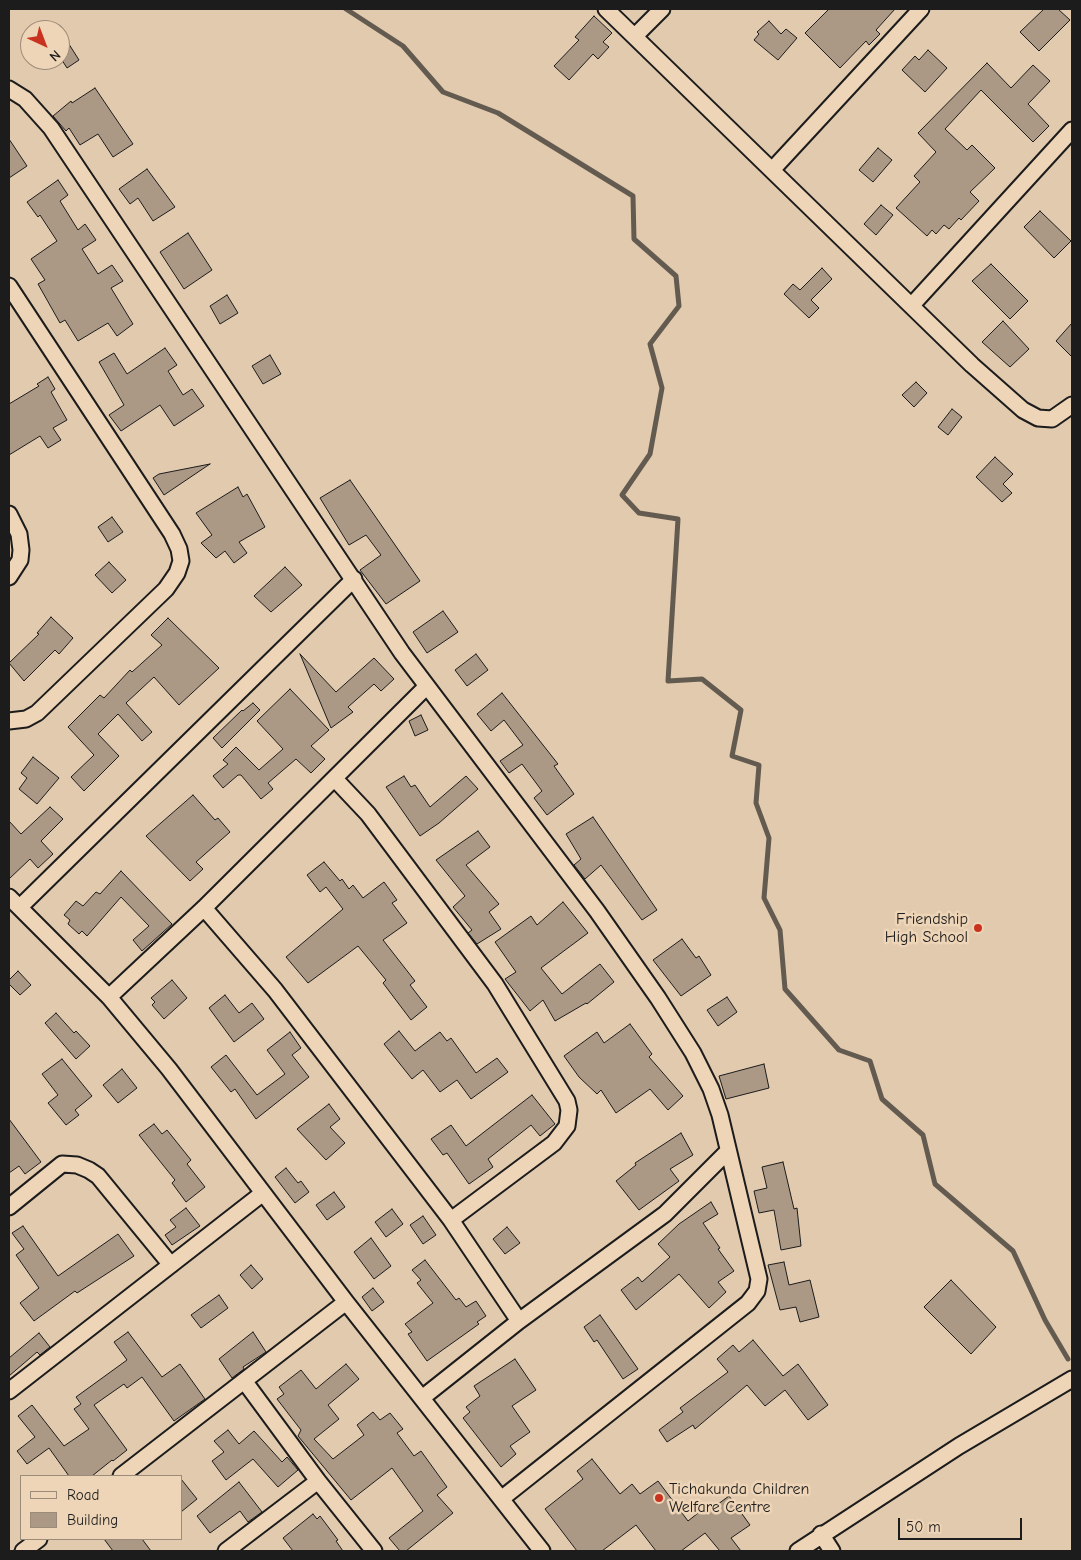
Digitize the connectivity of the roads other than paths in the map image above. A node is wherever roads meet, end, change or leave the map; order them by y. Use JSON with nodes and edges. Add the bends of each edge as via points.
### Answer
{"nodes":[{"id":1,"x":606,"y":9,"type":"edge"},
{"id":2,"x":662,"y":9,"type":"edge"},
{"id":3,"x":921,"y":9,"type":"edge"},
{"id":4,"x":635,"y":36,"type":"junction"},
{"id":5,"x":9,"y":89,"type":"edge"},
{"id":6,"x":1072,"y":130,"type":"edge"},
{"id":7,"x":773,"y":169,"type":"junction"},
{"id":8,"x":9,"y":286,"type":"edge"},
{"id":9,"x":912,"y":305,"type":"junction"},
{"id":10,"x":1072,"y":405,"type":"edge"},
{"id":11,"x":9,"y":514,"type":"edge"},
{"id":12,"x":9,"y":577,"type":"edge"},
{"id":13,"x":354,"y":579,"type":"junction"},
{"id":14,"x":427,"y":686,"type":"junction"},
{"id":15,"x":9,"y":721,"type":"edge"},
{"id":16,"x":336,"y":779,"type":"junction"},
{"id":17,"x":9,"y":897,"type":"edge"},
{"id":18,"x":21,"y":906,"type":"junction"},
{"id":19,"x":204,"y":908,"type":"junction"},
{"id":20,"x":109,"y":997,"type":"junction"},
{"id":21,"x":727,"y":1152,"type":"junction"},
{"id":22,"x":263,"y":1193,"type":"junction"},
{"id":23,"x":9,"y":1207,"type":"edge"},
{"id":24,"x":451,"y":1220,"type":"junction"},
{"id":25,"x":171,"y":1265,"type":"junction"},
{"id":26,"x":346,"y":1302,"type":"junction"},
{"id":27,"x":519,"y":1321,"type":"junction"},
{"id":28,"x":1072,"y":1379,"type":"edge"},
{"id":29,"x":244,"y":1382,"type":"junction"},
{"id":30,"x":9,"y":1391,"type":"edge"},
{"id":31,"x":422,"y":1398,"type":"junction"},
{"id":32,"x":122,"y":1475,"type":"edge"},
{"id":33,"x":318,"y":1481,"type":"junction"},
{"id":34,"x":501,"y":1499,"type":"junction"},
{"id":35,"x":821,"y":1534,"type":"junction"},
{"id":36,"x":38,"y":1540,"type":"edge"},
{"id":37,"x":23,"y":1551,"type":"edge"},
{"id":38,"x":226,"y":1551,"type":"edge"},
{"id":39,"x":374,"y":1551,"type":"edge"},
{"id":40,"x":542,"y":1551,"type":"edge"},
{"id":41,"x":798,"y":1551,"type":"edge"},
{"id":42,"x":832,"y":1551,"type":"edge"}],
"edges":[{"from":1,"to":4,"type":"street"},
{"from":2,"to":4,"type":"street"},
{"from":3,"to":7,"type":"street"},
{"from":4,"to":7,"type":"street"},
{"from":5,"to":13,"type":"street","via":[[25,99],[51,128]]},
{"from":6,"to":9,"type":"street"},
{"from":7,"to":9,"type":"street"},
{"from":8,"to":15,"type":"street","via":[[172,534],[181,561],[166,589],[37,713],[26,719]]},
{"from":9,"to":10,"type":"street","via":[[1023,410],[1038,418],[1052,419]]},
{"from":11,"to":12,"type":"street","via":[[19,534],[21,550],[20,560]]},
{"from":13,"to":14,"type":"street"},
{"from":13,"to":18,"type":"street"},
{"from":14,"to":16,"type":"street"},
{"from":14,"to":21,"type":"street","via":[[592,904],[658,998],[693,1053],[711,1089]]},
{"from":16,"to":19,"type":"street"},
{"from":16,"to":24,"type":"street","via":[[368,814],[495,984],[567,1101],[567,1126],[554,1144]]},
{"from":17,"to":18,"type":"street"},
{"from":18,"to":20,"type":"street"},
{"from":19,"to":20,"type":"street"},
{"from":19,"to":24,"type":"street","via":[[274,990]]},
{"from":20,"to":22,"type":"street","via":[[169,1069]]},
{"from":21,"to":27,"type":"street","via":[[664,1214]]},
{"from":21,"to":34,"type":"street","via":[[759,1279],[757,1291],[748,1303]]},
{"from":22,"to":25,"type":"street"},
{"from":22,"to":26,"type":"street"},
{"from":23,"to":25,"type":"street","via":[[62,1164],[77,1165],[98,1176]]},
{"from":24,"to":27,"type":"street"},
{"from":25,"to":30,"type":"street"},
{"from":26,"to":29,"type":"street"},
{"from":26,"to":31,"type":"street"},
{"from":27,"to":31,"type":"street"},
{"from":28,"to":35,"type":"street"},
{"from":29,"to":32,"type":"street"},
{"from":29,"to":33,"type":"street"},
{"from":31,"to":34,"type":"street"},
{"from":33,"to":38,"type":"street"},
{"from":33,"to":39,"type":"street"},
{"from":34,"to":40,"type":"street"},
{"from":35,"to":41,"type":"street"},
{"from":35,"to":42,"type":"street"},
{"from":36,"to":37,"type":"street"}]}
